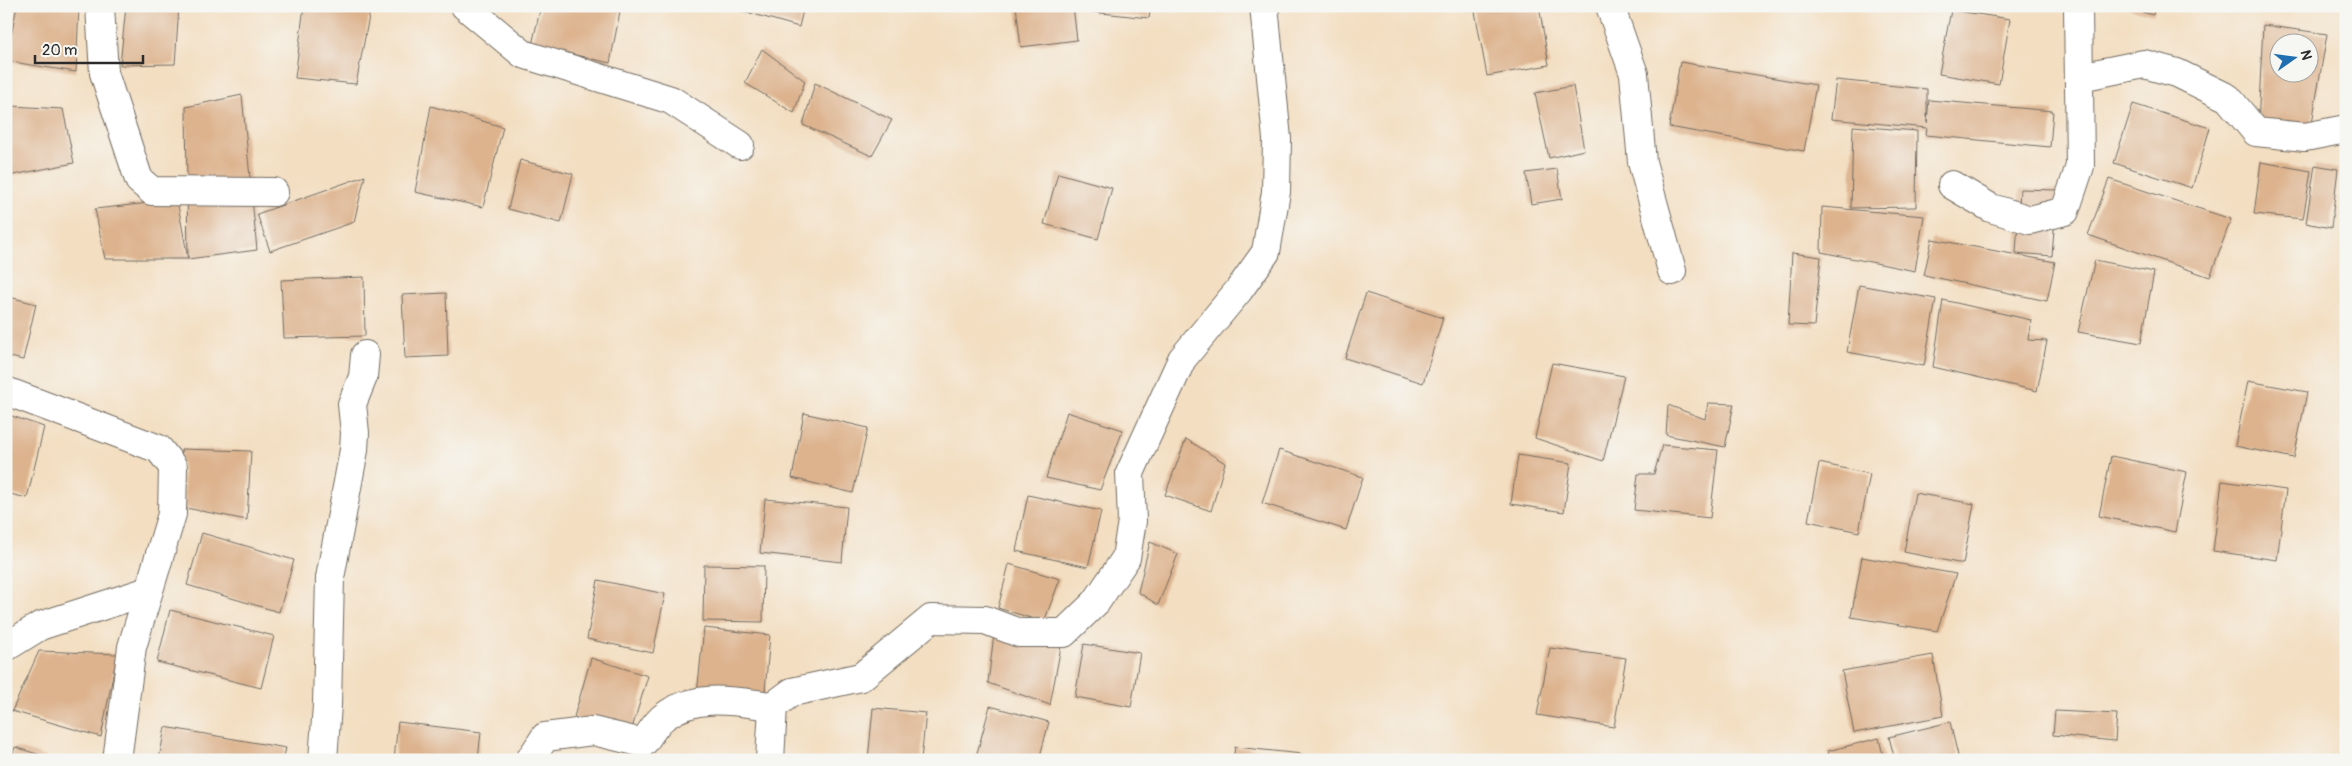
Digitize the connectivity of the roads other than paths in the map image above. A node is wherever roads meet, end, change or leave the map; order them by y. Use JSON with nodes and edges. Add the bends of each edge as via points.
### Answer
{"nodes":[{"id":1,"x":100,"y":6,"type":"edge"},
{"id":2,"x":465,"y":6,"type":"edge"},
{"id":3,"x":1264,"y":6,"type":"edge"},
{"id":4,"x":1610,"y":6,"type":"edge"},
{"id":5,"x":2078,"y":6,"type":"edge"},
{"id":6,"x":2080,"y":77,"type":"junction"},
{"id":7,"x":2346,"y":129,"type":"edge"},
{"id":8,"x":740,"y":145,"type":"dead end"},
{"id":9,"x":1952,"y":185,"type":"dead end"},
{"id":10,"x":274,"y":192,"type":"dead end"},
{"id":11,"x":1672,"y":271,"type":"dead end"},
{"id":12,"x":365,"y":355,"type":"dead end"},
{"id":13,"x":6,"y":391,"type":"edge"},
{"id":14,"x":148,"y":591,"type":"junction"},
{"id":15,"x":6,"y":647,"type":"edge"},
{"id":16,"x":773,"y":706,"type":"junction"},
{"id":17,"x":117,"y":760,"type":"edge"},
{"id":18,"x":323,"y":760,"type":"edge"},
{"id":19,"x":530,"y":760,"type":"edge"},
{"id":20,"x":770,"y":760,"type":"edge"}],
"edges":[{"from":1,"to":10,"type":"street","via":[[104,73],[139,180],[152,191]]},
{"from":2,"to":8,"type":"street","via":[[523,54],[671,100]]},
{"from":3,"to":16,"type":"street","via":[[1278,139],[1276,192],[1266,252],[1182,359],[1130,473],[1132,521],[1126,558],[1096,602],[1064,633],[1019,633],[985,620],[931,619],[861,677],[792,692]]},
{"from":4,"to":11,"type":"street","via":[[1634,74],[1642,162]]},
{"from":5,"to":6,"type":"street"},
{"from":6,"to":7,"type":"street","via":[[2144,64],[2177,72],[2228,98],[2256,132],[2305,137]]},
{"from":6,"to":9,"type":"street","via":[[2080,166],[2065,211],[2030,220],[1990,208]]},
{"from":12,"to":18,"type":"street","via":[[363,377],[352,404],[356,433],[354,450],[330,578]]},
{"from":13,"to":14,"type":"street","via":[[159,449],[173,467],[172,514]]},
{"from":14,"to":15,"type":"street","via":[[40,626]]},
{"from":14,"to":17,"type":"street","via":[[132,647]]},
{"from":16,"to":19,"type":"street","via":[[710,700],[684,704],[664,717],[643,743],[592,731],[545,736]]},
{"from":16,"to":20,"type":"street"}]}
